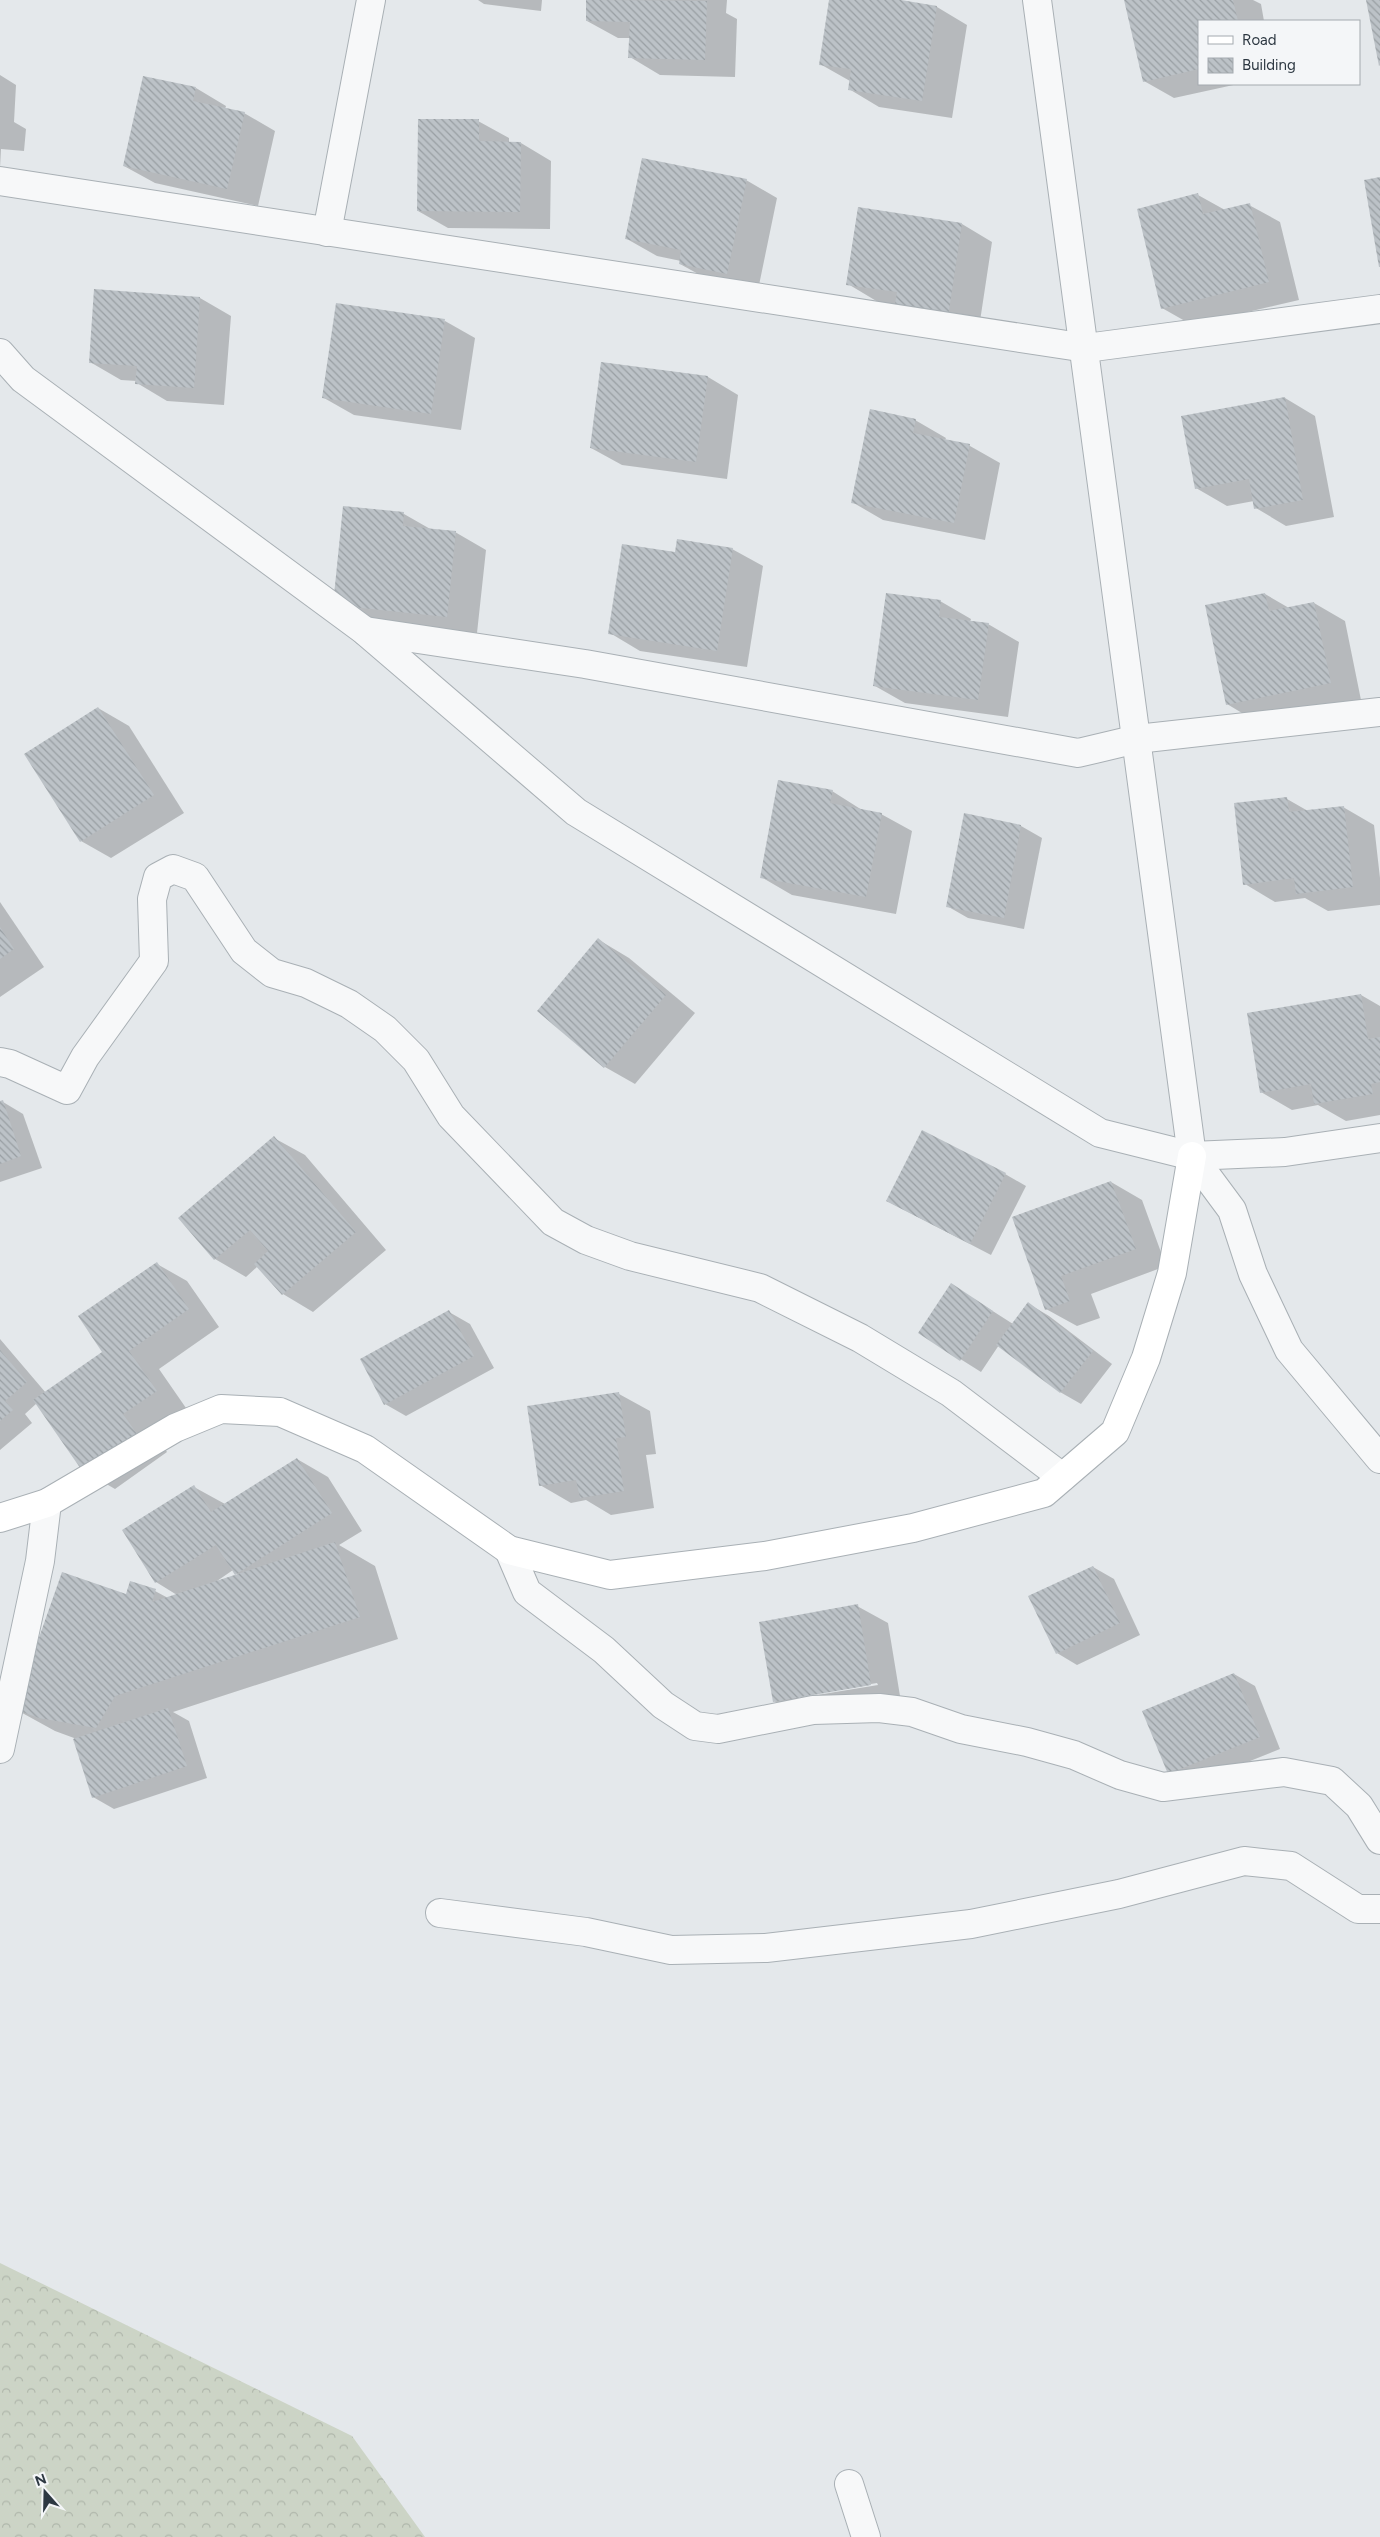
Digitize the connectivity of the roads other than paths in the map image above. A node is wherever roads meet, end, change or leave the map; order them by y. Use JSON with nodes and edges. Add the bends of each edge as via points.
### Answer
{"nodes":[{"id":1,"x":371,"y":0,"type":"edge"},
{"id":2,"x":1037,"y":0,"type":"edge"},
{"id":3,"x":0,"y":181,"type":"edge"},
{"id":4,"x":327,"y":232,"type":"junction"},
{"id":5,"x":1380,"y":309,"type":"edge"},
{"id":6,"x":1086,"y":348,"type":"junction"},
{"id":7,"x":0,"y":353,"type":"edge"},
{"id":8,"x":365,"y":631,"type":"junction"},
{"id":9,"x":1380,"y":712,"type":"edge"},
{"id":10,"x":1137,"y":739,"type":"junction"},
{"id":11,"x":0,"y":1062,"type":"edge"},
{"id":12,"x":1380,"y":1138,"type":"edge"},
{"id":13,"x":1192,"y":1156,"type":"junction"},
{"id":14,"x":1380,"y":1459,"type":"edge"},
{"id":15,"x":1062,"y":1477,"type":"junction"},
{"id":16,"x":47,"y":1503,"type":"junction"},
{"id":17,"x":0,"y":1518,"type":"edge"},
{"id":18,"x":509,"y":1550,"type":"junction"},
{"id":19,"x":0,"y":1749,"type":"edge"},
{"id":20,"x":1380,"y":1840,"type":"edge"},
{"id":21,"x":1380,"y":1909,"type":"edge"},
{"id":22,"x":440,"y":1913,"type":"dead end"},
{"id":23,"x":849,"y":2484,"type":"dead end"},
{"id":24,"x":866,"y":2537,"type":"edge"}],
"edges":[{"from":1,"to":4,"type":"street"},
{"from":2,"to":6,"type":"street"},
{"from":3,"to":4,"type":"street"},
{"from":4,"to":6,"type":"street"},
{"from":5,"to":6,"type":"street"},
{"from":6,"to":10,"type":"street"},
{"from":7,"to":8,"type":"street","via":[[23,379]]},
{"from":8,"to":10,"type":"street","via":[[585,664],[1078,754]]},
{"from":8,"to":13,"type":"street","via":[[576,812],[1100,1133]]},
{"from":9,"to":10,"type":"street"},
{"from":10,"to":13,"type":"street"},
{"from":11,"to":15,"type":"street","via":[[67,1090],[85,1057],[154,961],[152,899],[158,877],[173,869],[195,877],[244,950],[272,973],[306,983],[340,999],[385,1029],[416,1060],[451,1116],[552,1222],[586,1240],[630,1256],[760,1288],[860,1338],[951,1393]]},
{"from":12,"to":13,"type":"street","via":[[1286,1152]]},
{"from":13,"to":14,"type":"street","via":[[1232,1210],[1253,1274],[1289,1350]]},
{"from":13,"to":15,"type":"street","via":[[1172,1273],[1146,1358],[1115,1432]]},
{"from":15,"to":18,"type":"street","via":[[1044,1494],[913,1528],[765,1556],[610,1575]]},
{"from":16,"to":17,"type":"street"},
{"from":16,"to":18,"type":"street","via":[[175,1428],[221,1409],[280,1412],[365,1449]]},
{"from":16,"to":19,"type":"street","via":[[40,1561]]},
{"from":18,"to":20,"type":"street","via":[[527,1592],[604,1650],[664,1705],[695,1726],[718,1729],[813,1710],[879,1708],[912,1712],[961,1729],[1036,1744],[1163,1787],[1284,1772],[1332,1782],[1360,1806]]},
{"from":21,"to":22,"type":"street","via":[[1358,1909],[1292,1866],[1244,1861],[1119,1894],[972,1924],[766,1948],[671,1950],[586,1932]]},
{"from":23,"to":24,"type":"street"}]}
